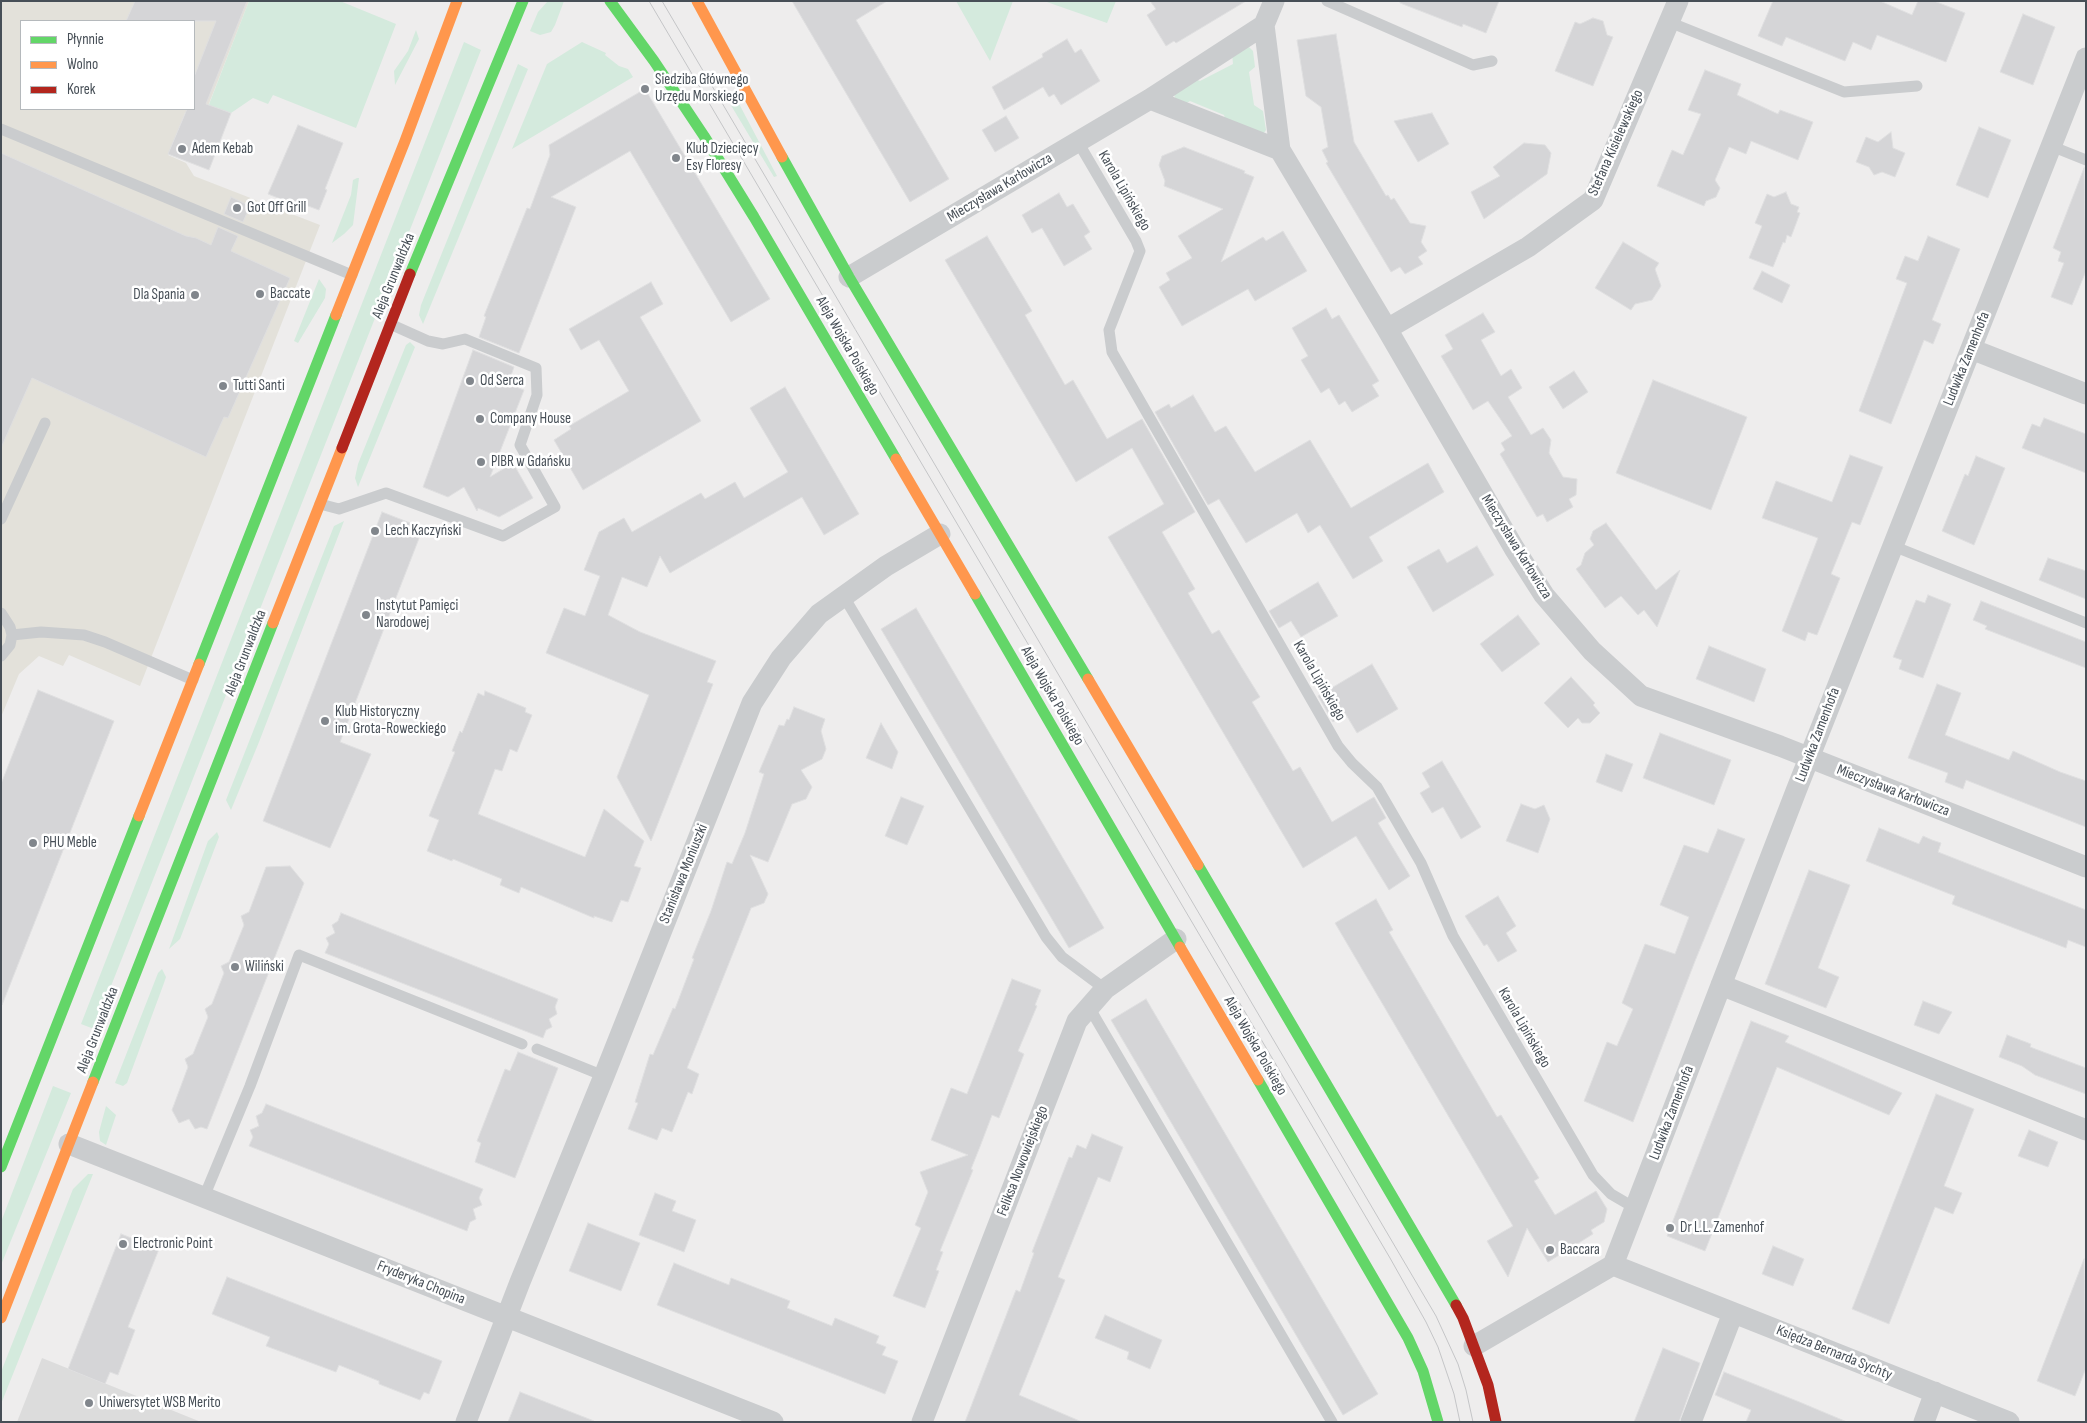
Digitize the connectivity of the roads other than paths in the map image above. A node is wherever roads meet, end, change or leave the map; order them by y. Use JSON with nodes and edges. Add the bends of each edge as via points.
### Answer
{"nodes":[{"id":1,"x":457,"y":1,"type":"edge"},
{"id":2,"x":523,"y":1,"type":"edge"},
{"id":3,"x":610,"y":1,"type":"edge"},
{"id":4,"x":697,"y":1,"type":"edge"},
{"id":5,"x":1274,"y":1,"type":"edge"},
{"id":6,"x":1326,"y":1,"type":"edge"},
{"id":7,"x":1678,"y":1,"type":"edge"},
{"id":8,"x":1669,"y":22,"type":"junction"},
{"id":9,"x":1264,"y":25,"type":"junction"},
{"id":10,"x":2086,"y":58,"type":"edge"},
{"id":11,"x":1492,"y":61,"type":"dead end"},
{"id":12,"x":1918,"y":86,"type":"dead end"},
{"id":13,"x":1150,"y":99,"type":"junction"},
{"id":14,"x":1,"y":129,"type":"edge"},
{"id":15,"x":1078,"y":142,"type":"junction"},
{"id":16,"x":2051,"y":146,"type":"junction"},
{"id":17,"x":1280,"y":150,"type":"junction"},
{"id":18,"x":2086,"y":160,"type":"edge"},
{"id":19,"x":352,"y":275,"type":"junction"},
{"id":20,"x":849,"y":278,"type":"junction"},
{"id":21,"x":390,"y":324,"type":"junction"},
{"id":22,"x":1388,"y":329,"type":"junction"},
{"id":23,"x":1971,"y":349,"type":"junction"},
{"id":24,"x":2086,"y":394,"type":"edge"},
{"id":25,"x":45,"y":423,"type":"dead end"},
{"id":26,"x":320,"y":504,"type":"junction"},
{"id":27,"x":1,"y":519,"type":"edge"},
{"id":28,"x":940,"y":534,"type":"junction"},
{"id":29,"x":1892,"y":546,"type":"junction"},
{"id":30,"x":844,"y":595,"type":"junction"},
{"id":31,"x":1,"y":613,"type":"edge"},
{"id":32,"x":2086,"y":623,"type":"edge"},
{"id":33,"x":12,"y":635,"type":"junction"},
{"id":34,"x":1,"y":656,"type":"edge"},
{"id":35,"x":192,"y":680,"type":"junction"},
{"id":36,"x":1809,"y":758,"type":"junction"},
{"id":37,"x":2086,"y":867,"type":"edge"},
{"id":38,"x":1176,"y":940,"type":"junction"},
{"id":39,"x":1721,"y":985,"type":"junction"},
{"id":40,"x":1105,"y":988,"type":"junction"},
{"id":41,"x":1089,"y":1007,"type":"junction"},
{"id":42,"x":522,"y":1044,"type":"dead end"},
{"id":43,"x":537,"y":1049,"type":"dead end"},
{"id":44,"x":604,"y":1076,"type":"junction"},
{"id":45,"x":2086,"y":1130,"type":"edge"},
{"id":46,"x":70,"y":1144,"type":"junction"},
{"id":47,"x":1,"y":1167,"type":"edge"},
{"id":48,"x":204,"y":1197,"type":"junction"},
{"id":49,"x":1635,"y":1208,"type":"junction"},
{"id":50,"x":1613,"y":1265,"type":"junction"},
{"id":51,"x":1733,"y":1313,"type":"junction"},
{"id":52,"x":508,"y":1317,"type":"junction"},
{"id":53,"x":1,"y":1318,"type":"edge"},
{"id":54,"x":1474,"y":1346,"type":"junction"},
{"id":55,"x":1935,"y":1392,"type":"junction"},
{"id":56,"x":466,"y":1422,"type":"edge"},
{"id":57,"x":773,"y":1422,"type":"edge"},
{"id":58,"x":922,"y":1422,"type":"edge"},
{"id":59,"x":1332,"y":1422,"type":"edge"},
{"id":60,"x":1438,"y":1422,"type":"edge"},
{"id":61,"x":1496,"y":1422,"type":"edge"},
{"id":62,"x":1691,"y":1422,"type":"edge"},
{"id":63,"x":1924,"y":1422,"type":"edge"},
{"id":64,"x":2009,"y":1422,"type":"edge"}],
"edges":[{"from":1,"to":19,"type":"street"},
{"from":2,"to":21,"type":"street","name":"Aleja Grunwaldzka"},
{"from":3,"to":28,"type":"street","name":"Aleja Wojska Polskiego","via":[[704,136]]},
{"from":4,"to":20,"type":"street"},
{"from":5,"to":9,"type":"street","name":"Mieczysława Karłowicza"},
{"from":6,"to":11,"type":"lane","via":[[1472,65]]},
{"from":7,"to":8,"type":"street","name":"Stefana Kisielewskiego"},
{"from":8,"to":12,"type":"lane","via":[[1844,92]]},
{"from":8,"to":22,"type":"street","name":"Stefana Kisielewskiego","via":[[1592,200],[1528,247]]},
{"from":9,"to":13,"type":"street","name":"Mieczysława Karłowicza"},
{"from":9,"to":17,"type":"street","name":"Mieczysława Karłowicza"},
{"from":10,"to":16,"type":"street","name":"Ludwika Zamenhofa"},
{"from":13,"to":15,"type":"street","name":"Mieczysława Karłowicza"},
{"from":13,"to":17,"type":"street"},
{"from":14,"to":19,"type":"lane"},
{"from":15,"to":20,"type":"street","name":"Mieczysława Karłowicza"},
{"from":15,"to":49,"type":"lane","name":"Karola Lipińskiego","via":[[1140,251],[1109,330],[1112,352],[1338,746],[1377,787],[1421,863],[1453,936],[1593,1175],[1611,1194]]},
{"from":16,"to":18,"type":"lane"},
{"from":16,"to":23,"type":"street","name":"Ludwika Zamenhofa"},
{"from":17,"to":22,"type":"street","name":"Mieczysława Karłowicza"},
{"from":19,"to":35,"type":"street"},
{"from":20,"to":54,"type":"street","via":[[1420,1240],[1464,1318]]},
{"from":21,"to":26,"type":"street","name":"Aleja Grunwaldzka"},
{"from":21,"to":26,"type":"lane","via":[[428,342],[443,344],[465,339],[536,368],[537,395],[520,445],[555,507],[503,536],[386,493],[338,509]]},
{"from":22,"to":36,"type":"street","name":"Mieczysława Karłowicza","via":[[1544,595],[1592,651],[1641,696]]},
{"from":23,"to":24,"type":"street"},
{"from":23,"to":29,"type":"street","name":"Ludwika Zamenhofa"},
{"from":25,"to":27,"type":"lane"},
{"from":26,"to":46,"type":"street","name":"Aleja Grunwaldzka"},
{"from":28,"to":30,"type":"street","name":"Stanisława Moniuszki"},
{"from":28,"to":38,"type":"street","name":"Aleja Wojska Polskiego"},
{"from":29,"to":32,"type":"lane"},
{"from":29,"to":36,"type":"street","name":"Ludwika Zamenhofa"},
{"from":30,"to":40,"type":"lane","via":[[1046,937],[1062,957]]},
{"from":30,"to":44,"type":"street","name":"Stanisława Moniuszki","via":[[801,632],[752,703]]},
{"from":31,"to":33,"type":"lane"},
{"from":33,"to":34,"type":"lane","via":[[10,645]]},
{"from":33,"to":35,"type":"lane","via":[[41,632],[84,635]]},
{"from":35,"to":47,"type":"street"},
{"from":36,"to":37,"type":"street","name":"Mieczysława Karłowicza"},
{"from":36,"to":39,"type":"street","name":"Ludwika Zamenhofa"},
{"from":38,"to":40,"type":"street","name":"Feliksa Nowowiejskiego"},
{"from":38,"to":60,"type":"street","name":"Aleja Wojska Polskiego","via":[[1408,1338],[1423,1371]]},
{"from":39,"to":45,"type":"street"},
{"from":39,"to":49,"type":"street","name":"Ludwika Zamenhofa"},
{"from":40,"to":41,"type":"street","name":"Feliksa Nowowiejskiego"},
{"from":41,"to":58,"type":"street","name":"Feliksa Nowowiejskiego","via":[[1077,1021]]},
{"from":41,"to":59,"type":"lane"},
{"from":42,"to":48,"type":"lane","via":[[299,955]]},
{"from":43,"to":44,"type":"lane"},
{"from":44,"to":52,"type":"street","name":"Stanisława Moniuszki"},
{"from":46,"to":48,"type":"street","name":"Fryderyka Chopina"},
{"from":46,"to":53,"type":"street","name":"Aleja Grunwaldzka"},
{"from":48,"to":52,"type":"street","name":"Fryderyka Chopina"},
{"from":49,"to":50,"type":"street","name":"Ludwika Zamenhofa"},
{"from":50,"to":51,"type":"street","name":"Księdza Bernarda Sychty"},
{"from":50,"to":54,"type":"street"},
{"from":51,"to":55,"type":"street","name":"Księdza Bernarda Sychty"},
{"from":51,"to":62,"type":"street"},
{"from":52,"to":56,"type":"street","name":"Stanisława Moniuszki"},
{"from":52,"to":57,"type":"street","name":"Fryderyka Chopina"},
{"from":54,"to":61,"type":"street","via":[[1488,1385]]},
{"from":55,"to":63,"type":"street"},
{"from":55,"to":64,"type":"street","name":"Księdza Bernarda Sychty"}]}
